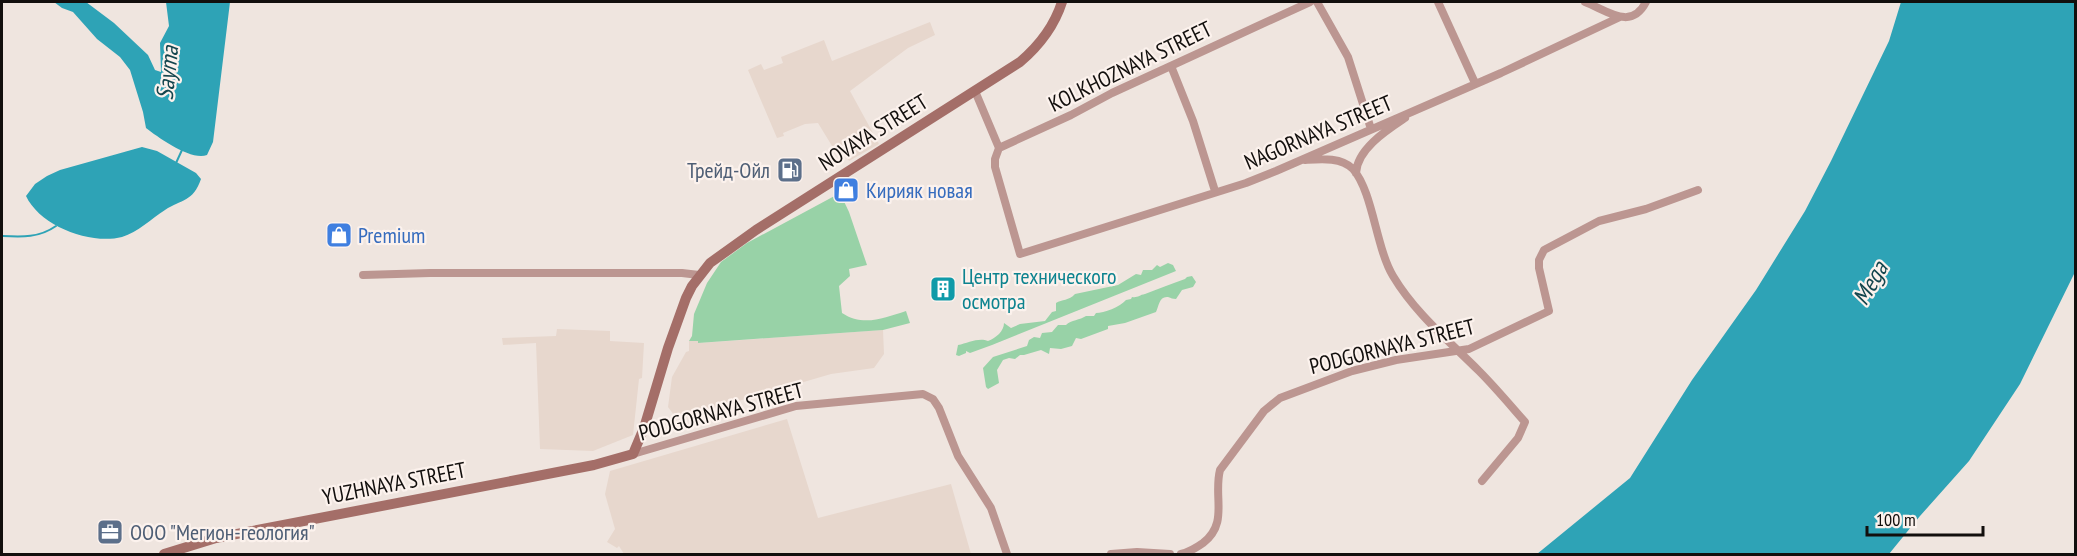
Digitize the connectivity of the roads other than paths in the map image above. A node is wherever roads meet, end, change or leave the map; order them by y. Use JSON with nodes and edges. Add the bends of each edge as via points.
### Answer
{"nodes":[{"id":1,"x":1062,"y":2,"type":"edge"},
{"id":2,"x":1310,"y":2,"type":"edge"},
{"id":3,"x":1317,"y":2,"type":"edge"},
{"id":4,"x":1438,"y":2,"type":"edge"},
{"id":5,"x":1585,"y":2,"type":"edge"},
{"id":6,"x":1646,"y":2,"type":"edge"},
{"id":7,"x":1620,"y":17,"type":"junction"},
{"id":8,"x":1171,"y":66,"type":"junction"},
{"id":9,"x":1475,"y":83,"type":"junction"},
{"id":10,"x":975,"y":91,"type":"junction"},
{"id":11,"x":1419,"y":108,"type":"junction"},
{"id":12,"x":1371,"y":129,"type":"junction"},
{"id":13,"x":999,"y":148,"type":"junction"},
{"id":14,"x":1300,"y":161,"type":"junction"},
{"id":15,"x":1356,"y":173,"type":"junction"},
{"id":16,"x":1698,"y":190,"type":"dead end"},
{"id":17,"x":1215,"y":191,"type":"junction"},
{"id":18,"x":363,"y":275,"type":"dead end"},
{"id":19,"x":699,"y":275,"type":"junction"},
{"id":20,"x":1458,"y":352,"type":"junction"},
{"id":21,"x":633,"y":454,"type":"junction"},
{"id":22,"x":1482,"y":482,"type":"dead end"},
{"id":23,"x":164,"y":555,"type":"edge"},
{"id":24,"x":1007,"y":555,"type":"edge"},
{"id":25,"x":1112,"y":555,"type":"edge"},
{"id":26,"x":1170,"y":555,"type":"edge"},
{"id":27,"x":1181,"y":555,"type":"edge"}],
"edges":[{"from":1,"to":10,"type":"street","name":"NOVAYA STREET","via":[[1038,46]]},
{"from":2,"to":8,"type":"street","name":"KOLKHOZNAYA STREET"},
{"from":3,"to":12,"type":"street","via":[[1348,57]]},
{"from":4,"to":9,"type":"street"},
{"from":5,"to":7,"type":"street"},
{"from":6,"to":7,"type":"street","via":[[1634,16]]},
{"from":7,"to":9,"type":"street","name":"NAGORNAYA STREET"},
{"from":8,"to":13,"type":"street","name":"KOLKHOZNAYA STREET"},
{"from":8,"to":17,"type":"street"},
{"from":9,"to":11,"type":"street","name":"NAGORNAYA STREET"},
{"from":10,"to":13,"type":"street"},
{"from":10,"to":19,"type":"street","name":"NOVAYA STREET","via":[[734,244]]},
{"from":11,"to":12,"type":"street","name":"NAGORNAYA STREET"},
{"from":11,"to":15,"type":"street","via":[[1375,141],[1359,160]]},
{"from":12,"to":14,"type":"street","name":"NAGORNAYA STREET"},
{"from":13,"to":17,"type":"street","name":"NAGORNAYA STREET","via":[[995,167],[1020,254]]},
{"from":14,"to":15,"type":"street","via":[[1335,160],[1344,162]]},
{"from":14,"to":17,"type":"street","name":"NAGORNAYA STREET"},
{"from":15,"to":20,"type":"street","via":[[1391,274]]},
{"from":16,"to":20,"type":"street","name":"PODGORNAYA STREET","via":[[1646,209],[1599,220],[1544,250],[1539,260],[1549,312]]},
{"from":18,"to":19,"type":"street"},
{"from":19,"to":21,"type":"street","name":"NOVAYA STREET","via":[[679,317]]},
{"from":20,"to":22,"type":"street","via":[[1525,422],[1518,438]]},
{"from":20,"to":27,"type":"street","name":"PODGORNAYA STREET","via":[[1396,360],[1352,371],[1274,402],[1220,470],[1216,529],[1204,542]]},
{"from":21,"to":23,"type":"street","name":"YUZHNAYA STREET","via":[[594,465],[225,536]]},
{"from":21,"to":24,"type":"street","name":"PODGORNAYA STREET","via":[[796,406],[923,394],[939,408],[958,456],[991,508]]},
{"from":25,"to":26,"type":"street"}]}
